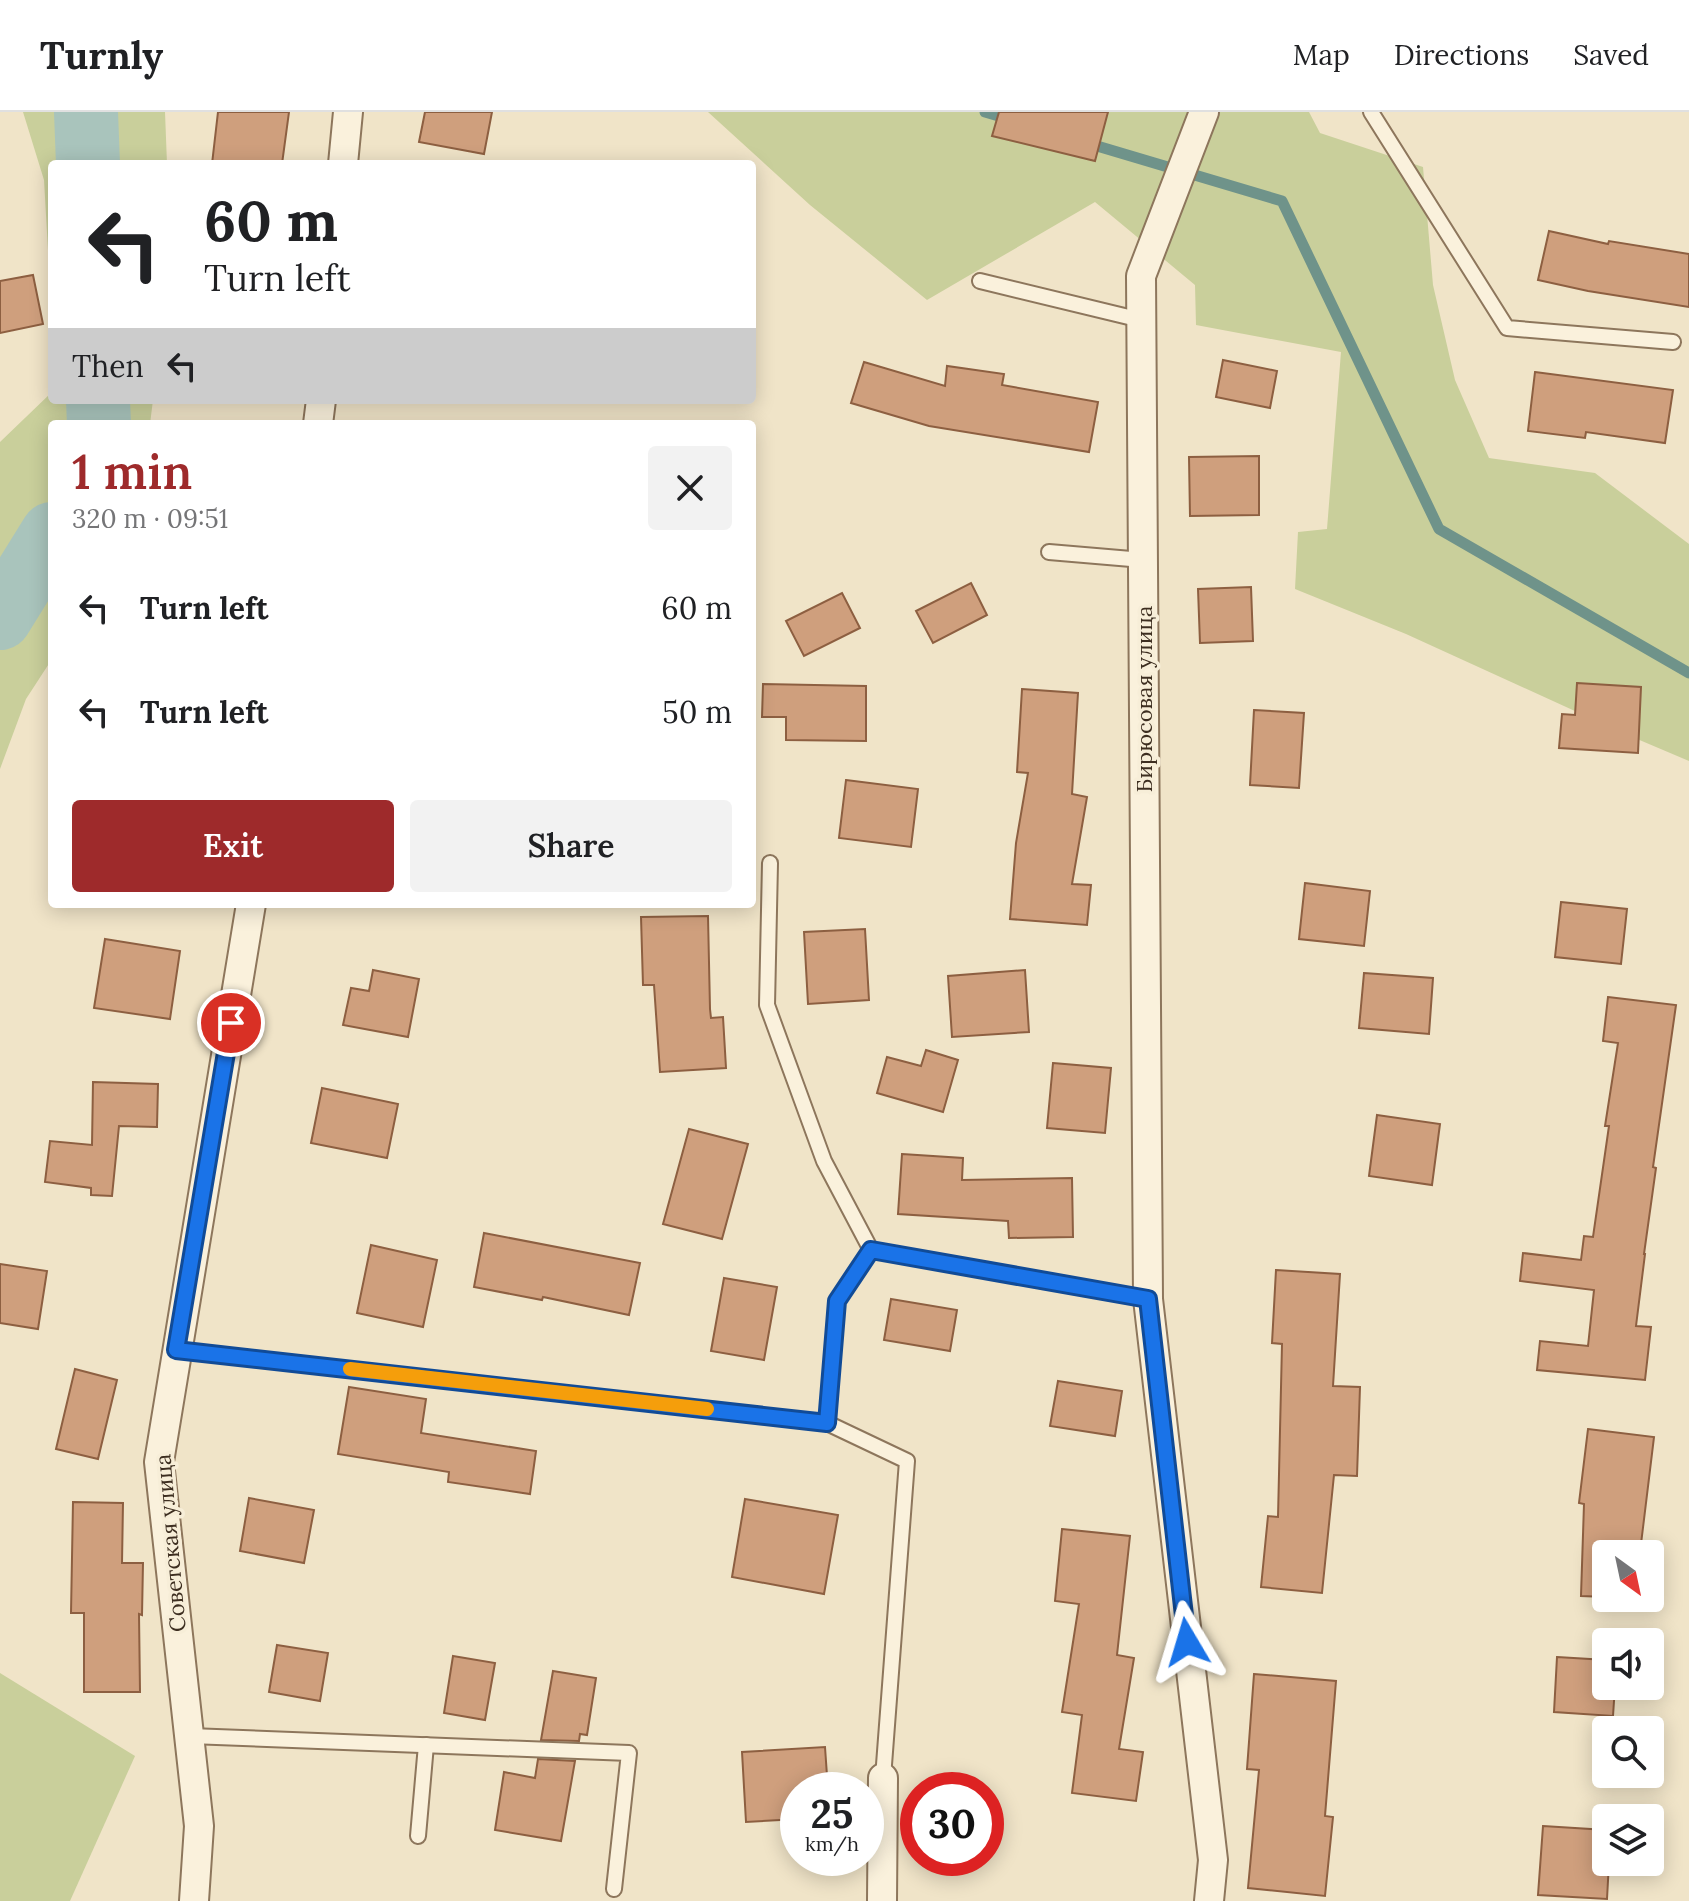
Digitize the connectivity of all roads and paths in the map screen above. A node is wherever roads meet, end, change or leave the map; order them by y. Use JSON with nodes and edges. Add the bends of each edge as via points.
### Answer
{"nodes":[{"id":1,"x":348,"y":112,"type":"edge"},
{"id":2,"x":1204,"y":112,"type":"edge"},
{"id":3,"x":1371,"y":112,"type":"edge"},
{"id":4,"x":343,"y":160,"type":"edge"},
{"id":5,"x":980,"y":281,"type":"dead end"},
{"id":6,"x":1141,"y":320,"type":"junction"},
{"id":7,"x":1673,"y":342,"type":"dead end"},
{"id":8,"x":1049,"y":552,"type":"dead end"},
{"id":9,"x":1143,"y":560,"type":"junction"},
{"id":10,"x":770,"y":863,"type":"dead end"},
{"id":11,"x":250,"y":908,"type":"edge"},
{"id":12,"x":871,"y":1250,"type":"junction"},
{"id":13,"x":1148,"y":1299,"type":"junction"},
{"id":14,"x":176,"y":1350,"type":"junction"},
{"id":15,"x":827,"y":1423,"type":"junction"},
{"id":16,"x":190,"y":1736,"type":"junction"},
{"id":17,"x":426,"y":1745,"type":"junction"},
{"id":18,"x":883,"y":1772,"type":"edge"},
{"id":19,"x":418,"y":1836,"type":"dead end"},
{"id":20,"x":882,"y":1876,"type":"edge"},
{"id":21,"x":614,"y":1889,"type":"dead end"},
{"id":22,"x":194,"y":1901,"type":"edge"},
{"id":23,"x":882,"y":1901,"type":"edge"},
{"id":24,"x":1209,"y":1901,"type":"edge"}],
"edges":[{"from":1,"to":4,"type":"street"},
{"from":2,"to":6,"type":"street","name":"Бирюсовая улица","via":[[1141,276]]},
{"from":3,"to":7,"type":"lane","via":[[1507,328]]},
{"from":5,"to":6,"type":"lane"},
{"from":6,"to":9,"type":"street","name":"Бирюсовая улица"},
{"from":8,"to":9,"type":"lane"},
{"from":9,"to":13,"type":"street","name":"Бирюсовая улица"},
{"from":10,"to":12,"type":"lane","via":[[767,1005],[824,1161]]},
{"from":11,"to":14,"type":"street","name":"Советская улица"},
{"from":12,"to":13,"type":"lane"},
{"from":12,"to":15,"type":"lane","via":[[837,1301]]},
{"from":13,"to":24,"type":"street","name":"Бирюсовая улица","via":[[1213,1860]]},
{"from":14,"to":15,"type":"lane"},
{"from":14,"to":16,"type":"street","name":"Советская улица","via":[[159,1462]]},
{"from":15,"to":18,"type":"lane","via":[[907,1461]]},
{"from":16,"to":17,"type":"lane"},
{"from":16,"to":22,"type":"street","name":"Советская улица","via":[[199,1826]]},
{"from":17,"to":19,"type":"lane"},
{"from":17,"to":21,"type":"lane","via":[[629,1753]]},
{"from":20,"to":23,"type":"street"}]}
